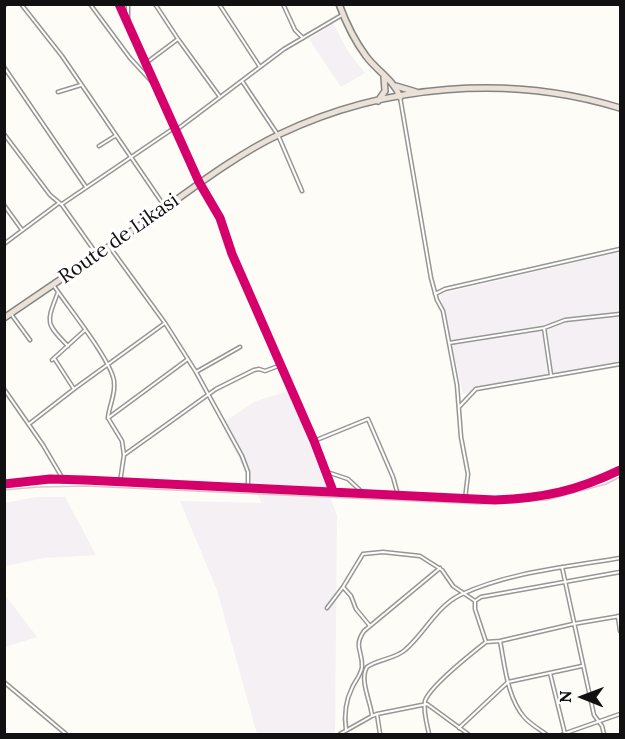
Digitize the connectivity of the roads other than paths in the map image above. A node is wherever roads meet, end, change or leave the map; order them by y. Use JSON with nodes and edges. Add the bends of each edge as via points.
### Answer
{"nodes":[{"id":1,"x":21,"y":4,"type":"edge"},
{"id":2,"x":90,"y":4,"type":"edge"},
{"id":3,"x":119,"y":4,"type":"edge"},
{"id":4,"x":128,"y":4,"type":"edge"},
{"id":5,"x":155,"y":4,"type":"edge"},
{"id":6,"x":219,"y":4,"type":"edge"},
{"id":7,"x":283,"y":4,"type":"edge"},
{"id":8,"x":339,"y":4,"type":"edge"},
{"id":9,"x":343,"y":14,"type":"junction"},
{"id":10,"x":128,"y":27,"type":"junction"},
{"id":11,"x":303,"y":38,"type":"junction"},
{"id":12,"x":178,"y":39,"type":"junction"},
{"id":13,"x":146,"y":63,"type":"junction"},
{"id":14,"x":4,"y":67,"type":"edge"},
{"id":15,"x":260,"y":67,"type":"junction"},
{"id":16,"x":384,"y":76,"type":"junction"},
{"id":17,"x":242,"y":80,"type":"junction"},
{"id":18,"x":82,"y":85,"type":"junction"},
{"id":19,"x":155,"y":86,"type":"junction"},
{"id":20,"x":395,"y":86,"type":"junction"},
{"id":21,"x":58,"y":92,"type":"dead end"},
{"id":22,"x":423,"y":92,"type":"junction"},
{"id":23,"x":220,"y":97,"type":"junction"},
{"id":24,"x":400,"y":97,"type":"junction"},
{"id":25,"x":378,"y":101,"type":"junction"},
{"id":26,"x":621,"y":108,"type":"edge"},
{"id":27,"x":174,"y":129,"type":"junction"},
{"id":28,"x":4,"y":134,"type":"edge"},
{"id":29,"x":278,"y":135,"type":"junction"},
{"id":30,"x":116,"y":136,"type":"junction"},
{"id":31,"x":99,"y":146,"type":"dead end"},
{"id":32,"x":130,"y":156,"type":"junction"},
{"id":33,"x":199,"y":182,"type":"junction"},
{"id":34,"x":86,"y":187,"type":"junction"},
{"id":35,"x":302,"y":191,"type":"dead end"},
{"id":36,"x":60,"y":204,"type":"junction"},
{"id":37,"x":4,"y":205,"type":"edge"},
{"id":38,"x":165,"y":207,"type":"junction"},
{"id":39,"x":23,"y":231,"type":"junction"},
{"id":40,"x":4,"y":244,"type":"edge"},
{"id":41,"x":109,"y":246,"type":"junction"},
{"id":42,"x":621,"y":249,"type":"edge"},
{"id":43,"x":97,"y":254,"type":"junction"},
{"id":44,"x":53,"y":285,"type":"junction"},
{"id":45,"x":58,"y":292,"type":"junction"},
{"id":46,"x":435,"y":294,"type":"junction"},
{"id":47,"x":11,"y":314,"type":"junction"},
{"id":48,"x":621,"y":314,"type":"edge"},
{"id":49,"x":4,"y":318,"type":"edge"},
{"id":50,"x":165,"y":323,"type":"junction"},
{"id":51,"x":544,"y":328,"type":"junction"},
{"id":52,"x":85,"y":330,"type":"junction"},
{"id":53,"x":30,"y":340,"type":"dead end"},
{"id":54,"x":449,"y":343,"type":"junction"},
{"id":55,"x":68,"y":346,"type":"junction"},
{"id":56,"x":240,"y":347,"type":"dead end"},
{"id":57,"x":189,"y":359,"type":"junction"},
{"id":58,"x":621,"y":364,"type":"edge"},
{"id":59,"x":108,"y":365,"type":"junction"},
{"id":60,"x":281,"y":365,"type":"junction"},
{"id":61,"x":196,"y":372,"type":"junction"},
{"id":62,"x":551,"y":376,"type":"junction"},
{"id":63,"x":4,"y":389,"type":"edge"},
{"id":64,"x":74,"y":389,"type":"junction"},
{"id":65,"x":209,"y":394,"type":"junction"},
{"id":66,"x":459,"y":407,"type":"junction"},
{"id":67,"x":108,"y":418,"type":"junction"},
{"id":68,"x":29,"y":424,"type":"junction"},
{"id":69,"x":314,"y":441,"type":"junction"},
{"id":70,"x":124,"y":455,"type":"junction"},
{"id":71,"x":621,"y":470,"type":"edge"},
{"id":72,"x":327,"y":472,"type":"junction"},
{"id":73,"x":63,"y":479,"type":"junction"},
{"id":74,"x":120,"y":482,"type":"junction"},
{"id":75,"x":4,"y":484,"type":"edge"},
{"id":76,"x":248,"y":489,"type":"junction"},
{"id":77,"x":333,"y":490,"type":"junction"},
{"id":78,"x":363,"y":492,"type":"junction"},
{"id":79,"x":398,"y":495,"type":"junction"},
{"id":80,"x":465,"y":499,"type":"junction"},
{"id":81,"x":621,"y":558,"type":"edge"},
{"id":82,"x":562,"y":567,"type":"junction"},
{"id":83,"x":440,"y":568,"type":"junction"},
{"id":84,"x":621,"y":572,"type":"edge"},
{"id":85,"x":564,"y":582,"type":"junction"},
{"id":86,"x":343,"y":587,"type":"junction"},
{"id":87,"x":464,"y":594,"type":"junction"},
{"id":88,"x":475,"y":601,"type":"junction"},
{"id":89,"x":327,"y":608,"type":"dead end"},
{"id":90,"x":619,"y":616,"type":"edge"},
{"id":91,"x":573,"y":624,"type":"junction"},
{"id":92,"x":370,"y":626,"type":"junction"},
{"id":93,"x":621,"y":631,"type":"edge"},
{"id":94,"x":500,"y":641,"type":"junction"},
{"id":95,"x":486,"y":642,"type":"junction"},
{"id":96,"x":582,"y":666,"type":"junction"},
{"id":97,"x":363,"y":671,"type":"junction"},
{"id":98,"x":550,"y":673,"type":"junction"},
{"id":99,"x":4,"y":682,"type":"edge"},
{"id":100,"x":508,"y":682,"type":"junction"},
{"id":101,"x":425,"y":704,"type":"junction"},
{"id":102,"x":377,"y":714,"type":"junction"},
{"id":103,"x":621,"y":714,"type":"edge"},
{"id":104,"x":372,"y":716,"type":"junction"},
{"id":105,"x":599,"y":723,"type":"junction"},
{"id":106,"x":459,"y":728,"type":"junction"},
{"id":107,"x":346,"y":730,"type":"junction"},
{"id":108,"x":564,"y":734,"type":"edge"},
{"id":109,"x":66,"y":735,"type":"edge"},
{"id":110,"x":340,"y":735,"type":"edge"},
{"id":111,"x":380,"y":735,"type":"edge"},
{"id":112,"x":429,"y":735,"type":"edge"},
{"id":113,"x":468,"y":735,"type":"edge"},
{"id":114,"x":546,"y":735,"type":"edge"},
{"id":115,"x":604,"y":735,"type":"edge"}],
"edges":[{"from":1,"to":18,"type":"street"},
{"from":2,"to":19,"type":"street"},
{"from":3,"to":10,"type":"street"},
{"from":4,"to":10,"type":"street"},
{"from":5,"to":12,"type":"street"},
{"from":6,"to":15,"type":"street"},
{"from":7,"to":11,"type":"street"},
{"from":8,"to":9,"type":"highway"},
{"from":9,"to":11,"type":"street"},
{"from":9,"to":16,"type":"highway","via":[[359,46]]},
{"from":10,"to":13,"type":"street"},
{"from":11,"to":15,"type":"street"},
{"from":12,"to":13,"type":"street"},
{"from":12,"to":23,"type":"street"},
{"from":13,"to":19,"type":"street"},
{"from":14,"to":34,"type":"street"},
{"from":15,"to":17,"type":"street"},
{"from":16,"to":20,"type":"highway"},
{"from":16,"to":25,"type":"highway","via":[[385,91]]},
{"from":17,"to":23,"type":"street"},
{"from":17,"to":29,"type":"street"},
{"from":18,"to":21,"type":"street"},
{"from":18,"to":30,"type":"street"},
{"from":19,"to":27,"type":"street"},
{"from":20,"to":22,"type":"highway"},
{"from":20,"to":24,"type":"highway"},
{"from":22,"to":24,"type":"highway","name":"Route de Likasi"},
{"from":22,"to":26,"type":"highway","via":[[517,88]]},
{"from":23,"to":27,"type":"street"},
{"from":24,"to":25,"type":"highway","name":"Route de Likasi"},
{"from":24,"to":46,"type":"street"},
{"from":25,"to":29,"type":"highway","name":"Route de Likasi"},
{"from":27,"to":32,"type":"street"},
{"from":27,"to":33,"type":"street"},
{"from":28,"to":36,"type":"street"},
{"from":29,"to":33,"type":"highway","name":"Route de Likasi"},
{"from":29,"to":35,"type":"street"},
{"from":30,"to":31,"type":"street"},
{"from":30,"to":32,"type":"street"},
{"from":32,"to":34,"type":"street"},
{"from":32,"to":38,"type":"street"},
{"from":33,"to":38,"type":"highway","name":"Route de Likasi"},
{"from":33,"to":60,"type":"street","via":[[220,218]]},
{"from":34,"to":36,"type":"street"},
{"from":36,"to":39,"type":"street"},
{"from":36,"to":43,"type":"street"},
{"from":37,"to":39,"type":"street"},
{"from":38,"to":41,"type":"highway","name":"Route de Likasi"},
{"from":39,"to":40,"type":"street"},
{"from":41,"to":43,"type":"highway","name":"Route de Likasi"},
{"from":41,"to":50,"type":"street"},
{"from":42,"to":46,"type":"street"},
{"from":43,"to":44,"type":"highway","name":"Route de Likasi"},
{"from":44,"to":45,"type":"street"},
{"from":44,"to":47,"type":"highway","name":"Route de Likasi"},
{"from":45,"to":52,"type":"street"},
{"from":45,"to":55,"type":"street","via":[[48,318]]},
{"from":46,"to":54,"type":"street"},
{"from":47,"to":49,"type":"highway","name":"Route de Likasi"},
{"from":47,"to":53,"type":"street"},
{"from":48,"to":51,"type":"street","via":[[565,320]]},
{"from":50,"to":57,"type":"street"},
{"from":50,"to":59,"type":"street"},
{"from":51,"to":54,"type":"street"},
{"from":51,"to":62,"type":"street"},
{"from":52,"to":55,"type":"street"},
{"from":52,"to":59,"type":"street"},
{"from":54,"to":66,"type":"street"},
{"from":55,"to":64,"type":"street","via":[[53,359]]},
{"from":56,"to":61,"type":"street"},
{"from":57,"to":61,"type":"street"},
{"from":57,"to":67,"type":"street"},
{"from":58,"to":62,"type":"street"},
{"from":59,"to":64,"type":"street"},
{"from":59,"to":67,"type":"street","via":[[115,388]]},
{"from":60,"to":65,"type":"street","via":[[254,370]]},
{"from":60,"to":69,"type":"street"},
{"from":61,"to":65,"type":"street"},
{"from":62,"to":66,"type":"street","via":[[476,389]]},
{"from":63,"to":68,"type":"street"},
{"from":64,"to":68,"type":"street"},
{"from":65,"to":70,"type":"street"},
{"from":65,"to":76,"type":"street","via":[[242,456],[248,472]]},
{"from":66,"to":80,"type":"street","via":[[468,474]]},
{"from":67,"to":70,"type":"street","via":[[121,438]]},
{"from":68,"to":73,"type":"street"},
{"from":69,"to":72,"type":"street"},
{"from":69,"to":79,"type":"street","via":[[368,419]]},
{"from":70,"to":74,"type":"street"},
{"from":71,"to":80,"type":"street","via":[[556,494],[520,499]]},
{"from":72,"to":77,"type":"street"},
{"from":72,"to":78,"type":"street","via":[[348,479]]},
{"from":73,"to":74,"type":"street"},
{"from":73,"to":75,"type":"street"},
{"from":74,"to":76,"type":"street"},
{"from":76,"to":77,"type":"street"},
{"from":77,"to":78,"type":"street"},
{"from":78,"to":79,"type":"street"},
{"from":79,"to":80,"type":"street"},
{"from":81,"to":82,"type":"street"},
{"from":82,"to":85,"type":"street"},
{"from":82,"to":87,"type":"street","via":[[481,585]]},
{"from":83,"to":86,"type":"street","via":[[420,556],[371,552],[363,554]]},
{"from":83,"to":87,"type":"street","via":[[450,584]]},
{"from":83,"to":92,"type":"street"},
{"from":84,"to":85,"type":"street"},
{"from":85,"to":88,"type":"street"},
{"from":85,"to":91,"type":"street"},
{"from":86,"to":89,"type":"street"},
{"from":86,"to":92,"type":"street"},
{"from":87,"to":88,"type":"street"},
{"from":87,"to":97,"type":"street","via":[[446,605],[402,653],[373,663]]},
{"from":88,"to":95,"type":"street"},
{"from":90,"to":91,"type":"street"},
{"from":90,"to":93,"type":"street"},
{"from":91,"to":94,"type":"street"},
{"from":91,"to":96,"type":"street"},
{"from":92,"to":97,"type":"street","via":[[358,642]]},
{"from":94,"to":95,"type":"street"},
{"from":94,"to":100,"type":"street"},
{"from":95,"to":101,"type":"street","via":[[435,687]]},
{"from":96,"to":98,"type":"street"},
{"from":96,"to":105,"type":"street"},
{"from":97,"to":104,"type":"street"},
{"from":97,"to":107,"type":"street","via":[[345,708]]},
{"from":98,"to":100,"type":"street"},
{"from":98,"to":108,"type":"street"},
{"from":99,"to":109,"type":"street"},
{"from":100,"to":106,"type":"street"},
{"from":100,"to":114,"type":"street","via":[[522,714]]},
{"from":101,"to":102,"type":"street"},
{"from":101,"to":106,"type":"street"},
{"from":101,"to":112,"type":"street"},
{"from":102,"to":104,"type":"street"},
{"from":102,"to":111,"type":"street"},
{"from":103,"to":105,"type":"street"},
{"from":104,"to":107,"type":"street"},
{"from":105,"to":108,"type":"street"},
{"from":105,"to":115,"type":"street"},
{"from":106,"to":113,"type":"street"},
{"from":107,"to":110,"type":"street"}]}
